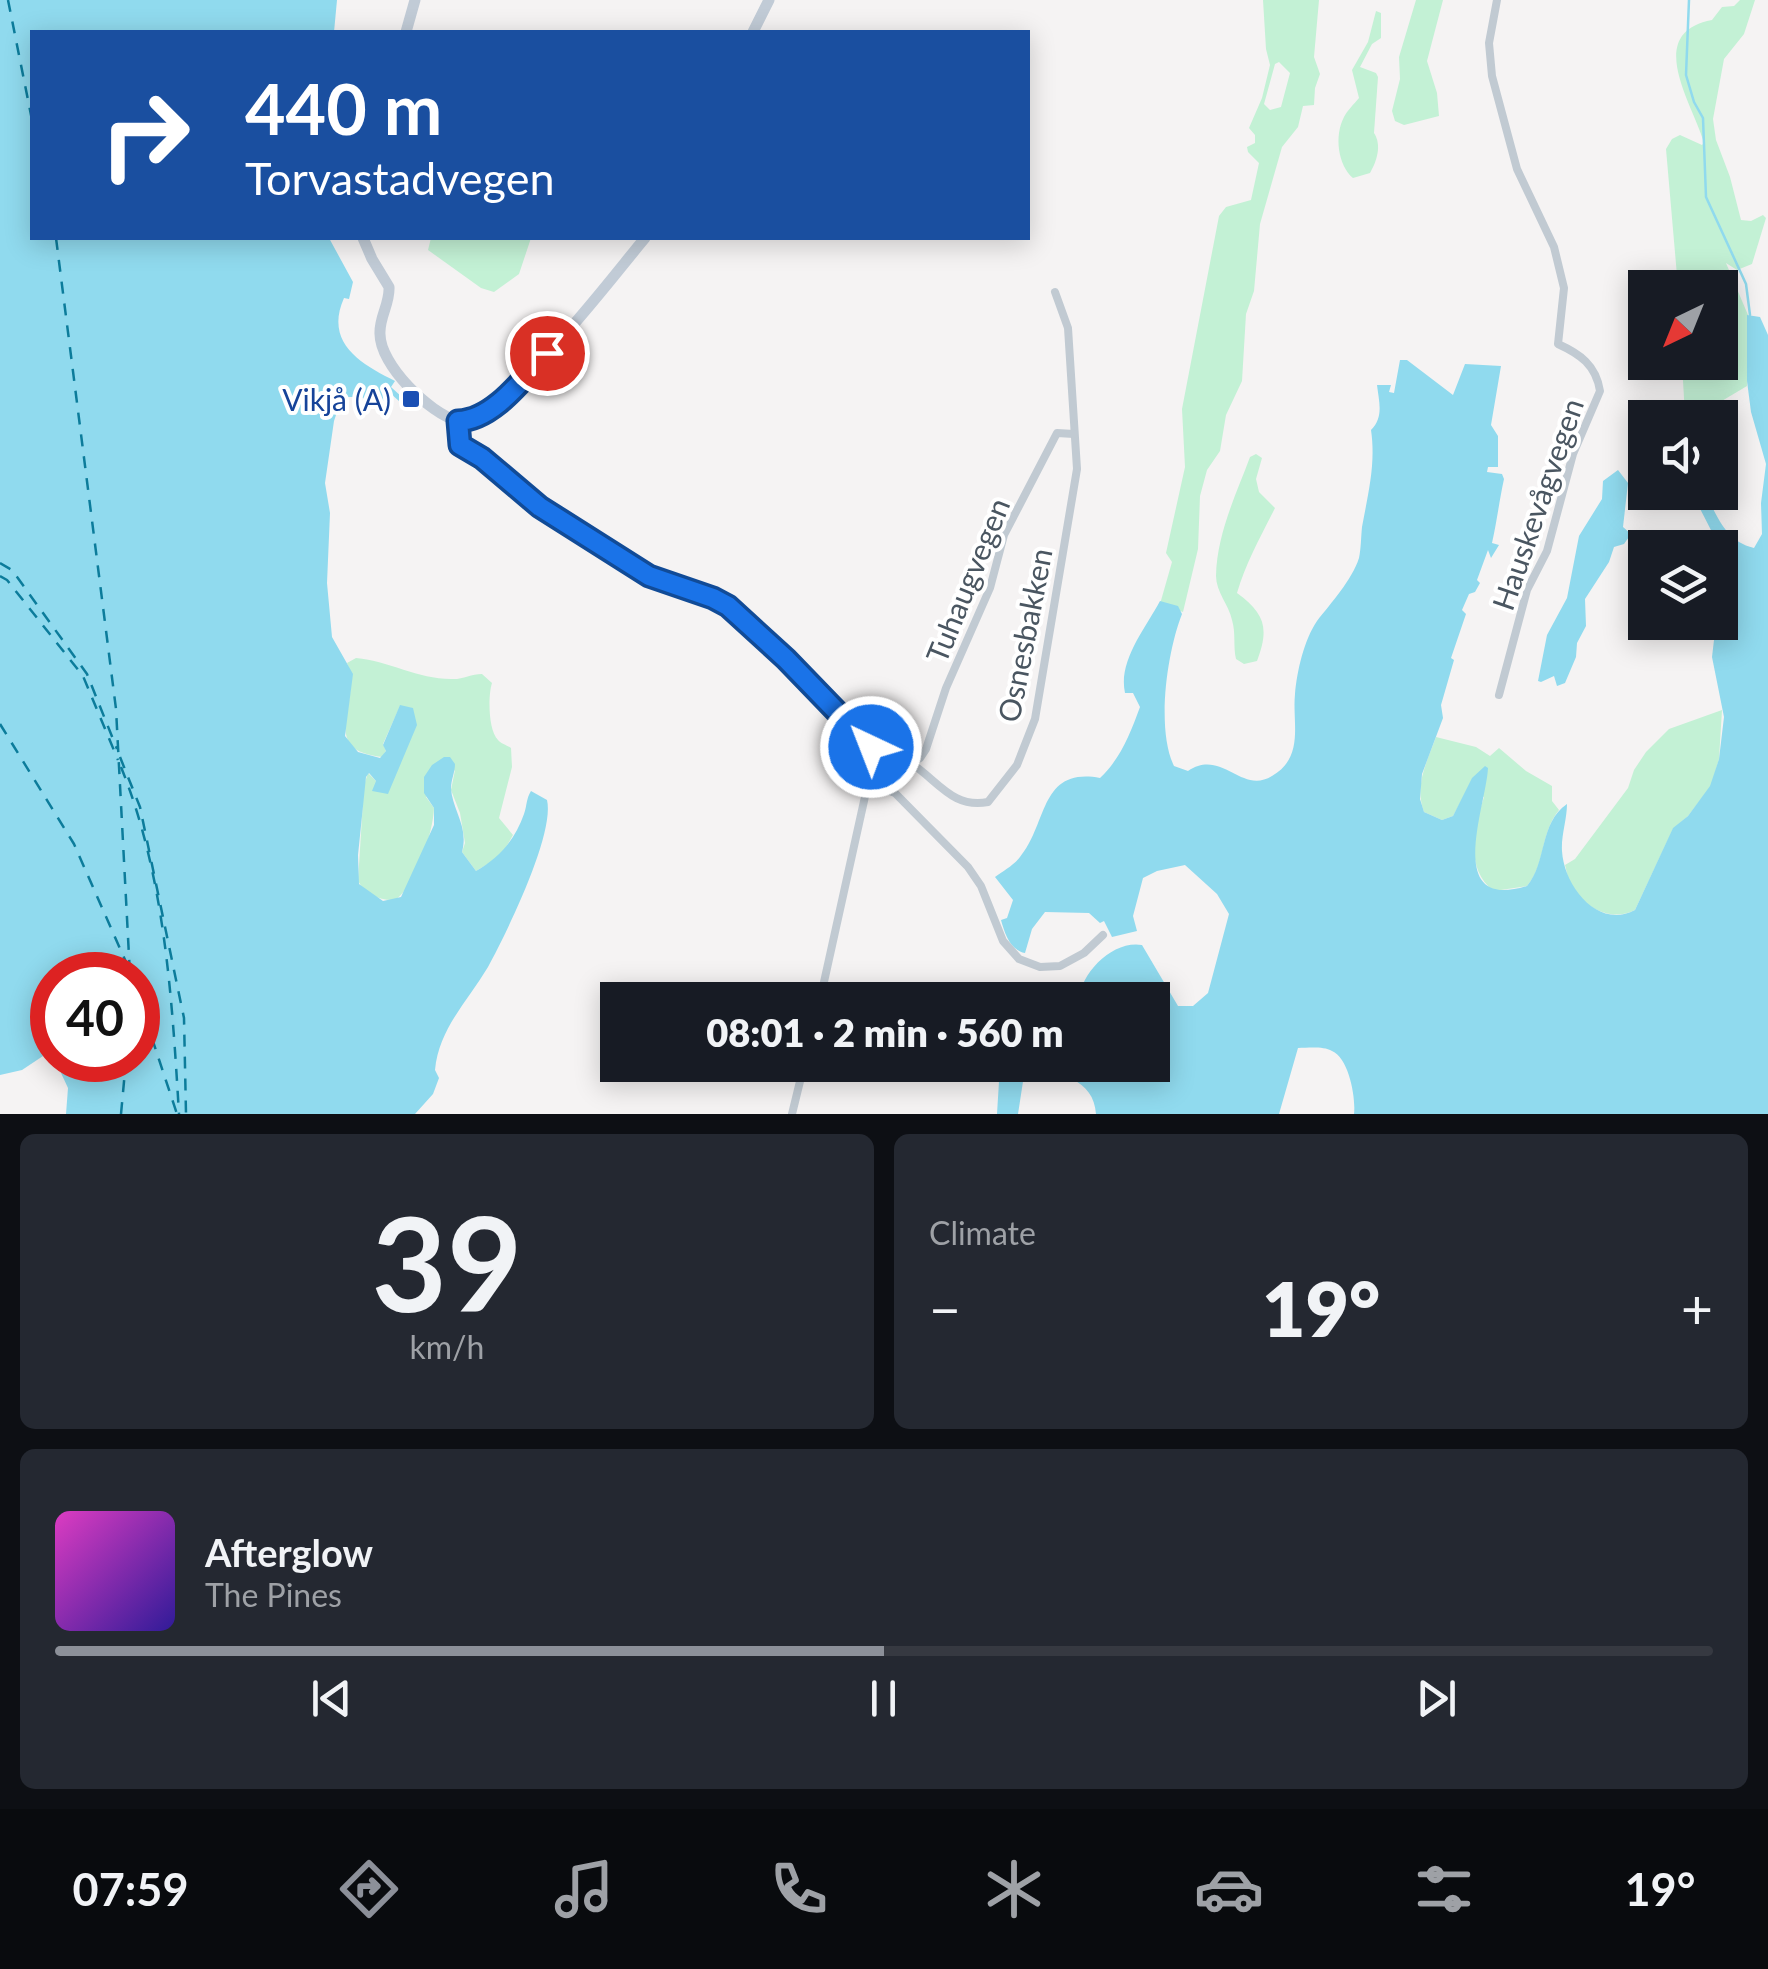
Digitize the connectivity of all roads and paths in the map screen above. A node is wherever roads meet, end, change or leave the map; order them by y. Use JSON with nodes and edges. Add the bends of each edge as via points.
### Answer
{"nodes":[{"id":1,"x":415,"y":0,"type":"edge"},
{"id":2,"x":768,"y":0,"type":"edge"},
{"id":3,"x":1497,"y":0,"type":"edge"},
{"id":4,"x":407,"y":30,"type":"edge"},
{"id":5,"x":754,"y":30,"type":"edge"},
{"id":6,"x":364,"y":240,"type":"edge"},
{"id":7,"x":643,"y":240,"type":"edge"},
{"id":8,"x":1055,"y":292,"type":"dead end"},
{"id":9,"x":458,"y":421,"type":"junction"},
{"id":10,"x":1074,"y":434,"type":"junction"},
{"id":11,"x":1499,"y":694,"type":"dead end"},
{"id":12,"x":912,"y":764,"type":"junction"},
{"id":13,"x":868,"y":782,"type":"junction"},
{"id":14,"x":884,"y":787,"type":"junction"},
{"id":15,"x":1103,"y":935,"type":"dead end"},
{"id":16,"x":824,"y":982,"type":"edge"},
{"id":17,"x":800,"y":1082,"type":"edge"},
{"id":18,"x":792,"y":1114,"type":"edge"}],
"edges":[{"from":1,"to":4,"type":"street"},
{"from":2,"to":5,"type":"street"},
{"from":3,"to":11,"type":"street","name":"Hauskevågvegen","via":[[1489,43],[1492,76],[1517,169],[1554,247],[1564,288],[1558,344],[1584,358],[1600,391],[1573,454],[1547,551],[1527,590]]},
{"from":6,"to":9,"type":"street","via":[[390,286],[380,332],[386,356],[424,400]]},
{"from":7,"to":9,"type":"street","via":[[514,389],[480,415]]},
{"from":8,"to":10,"type":"street","name":"Osnesbakken","via":[[1068,328]]},
{"from":9,"to":13,"type":"street","via":[[466,451],[540,507],[649,576],[713,598],[740,616],[864,737],[873,756]]},
{"from":10,"to":12,"type":"street","name":"Tuhaugvegen","via":[[1056,433],[1004,535],[990,588],[926,748]]},
{"from":10,"to":12,"type":"street","name":"Osnesbakken","via":[[1077,470],[1052,626],[1035,719],[1017,765],[996,796],[977,804],[956,800]]},
{"from":12,"to":14,"type":"street","name":"Tuhaugvegen"},
{"from":13,"to":14,"type":"street"},
{"from":13,"to":16,"type":"street"},
{"from":14,"to":15,"type":"street","via":[[968,868],[1003,941],[1019,959],[1040,968],[1060,966]]},
{"from":17,"to":18,"type":"street"}]}
